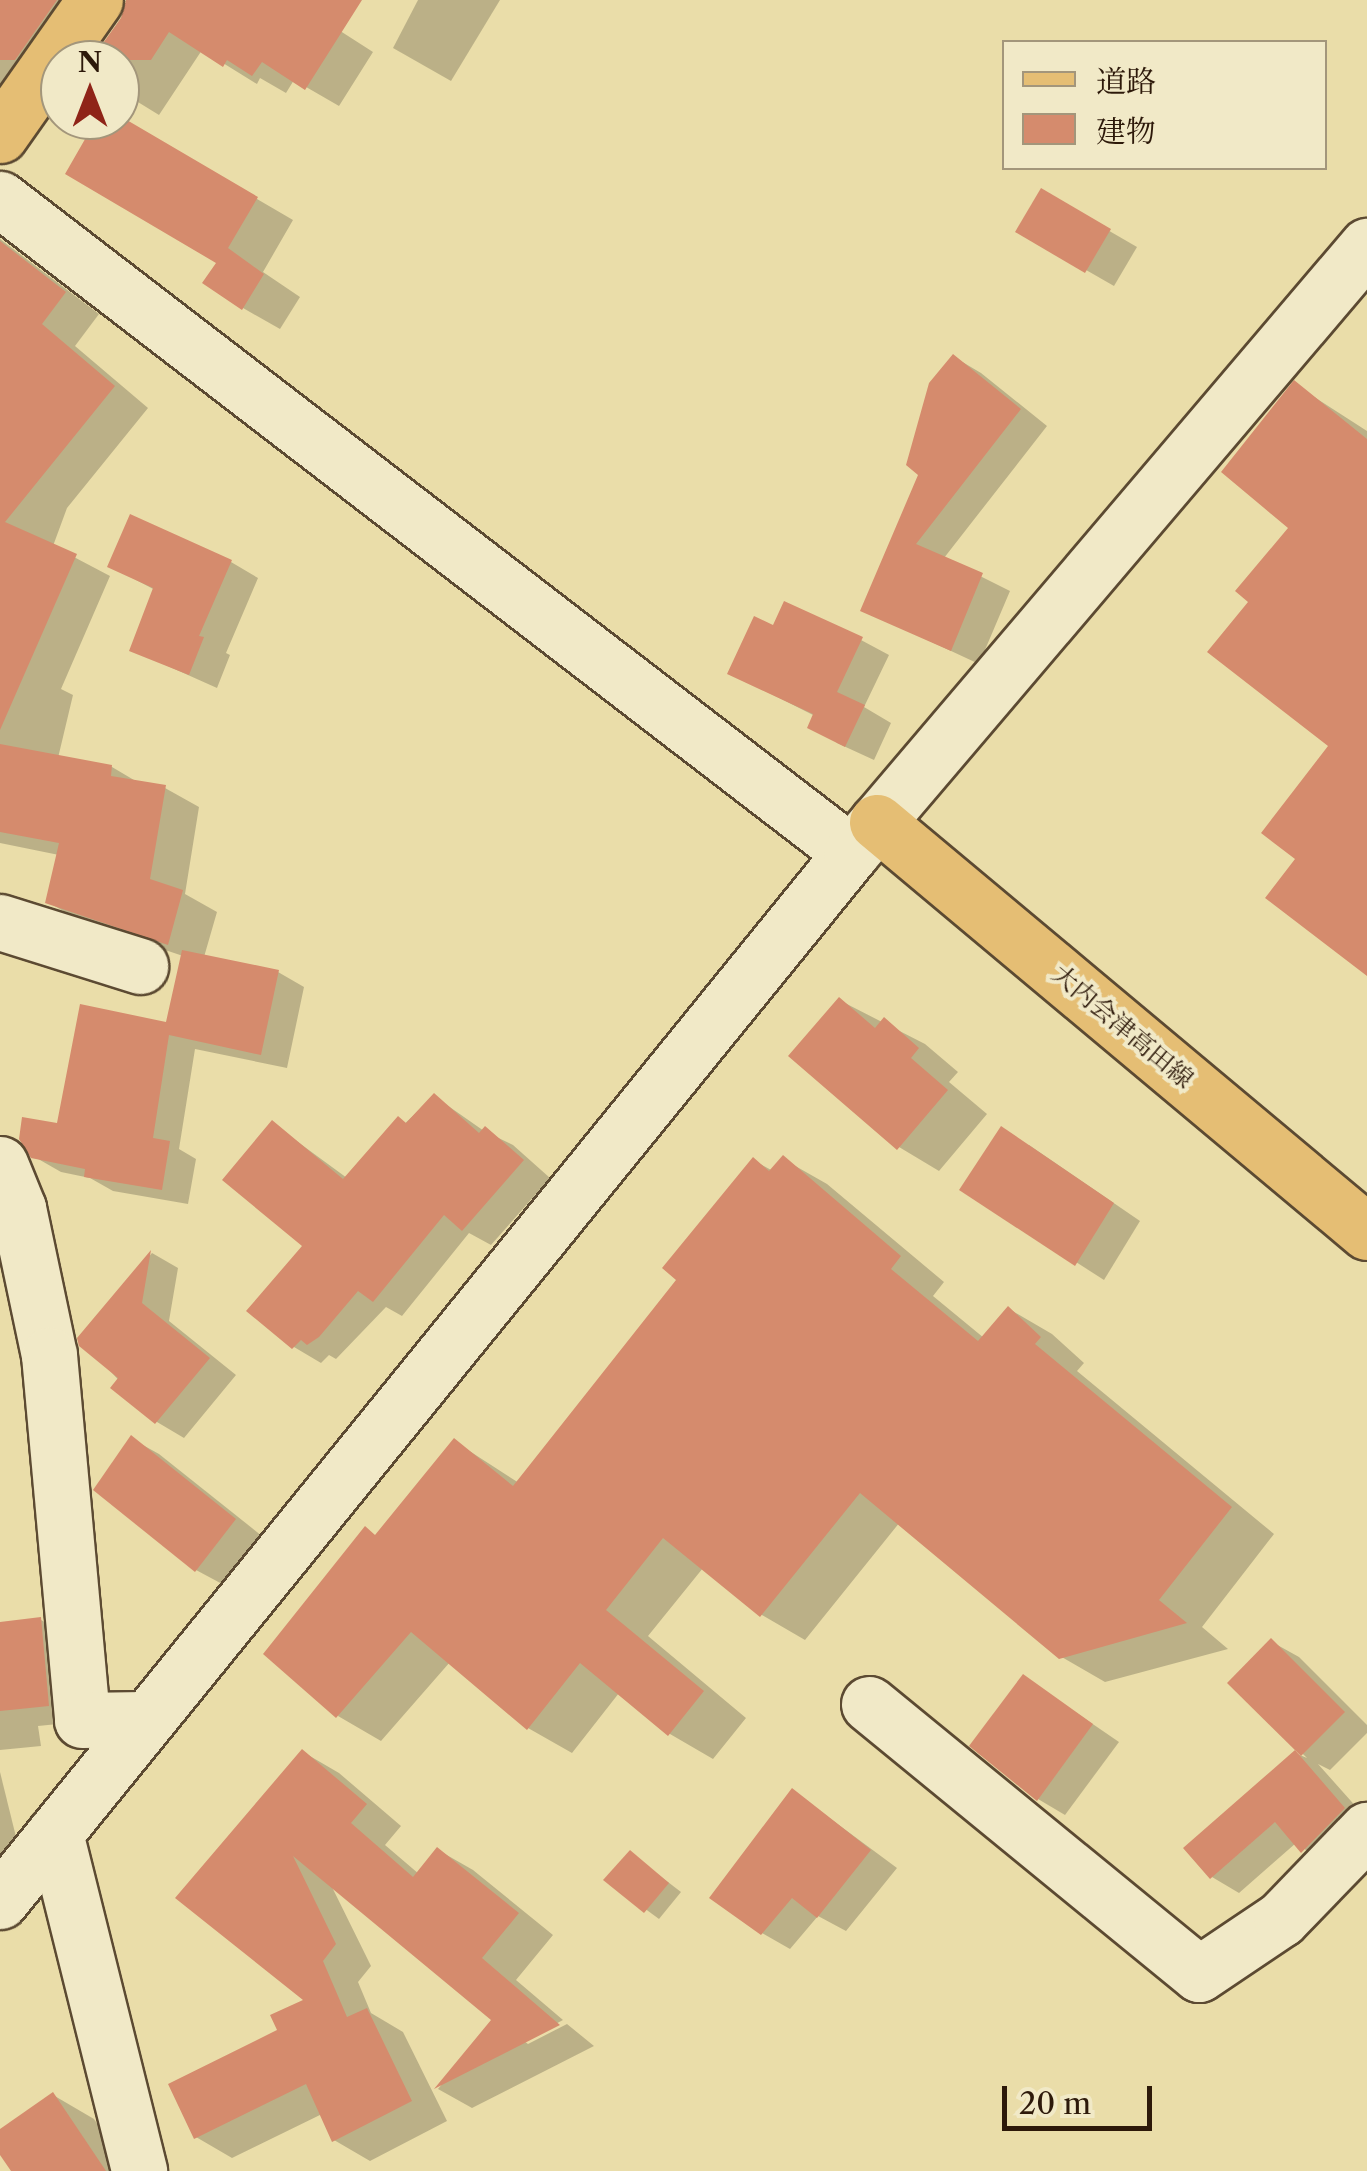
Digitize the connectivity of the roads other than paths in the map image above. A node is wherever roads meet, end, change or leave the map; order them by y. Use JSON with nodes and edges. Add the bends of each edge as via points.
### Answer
{"nodes":[{"id":1,"x":95,"y":0,"type":"edge"},
{"id":2,"x":0,"y":135,"type":"edge"},
{"id":3,"x":0,"y":199,"type":"edge"},
{"id":4,"x":1367,"y":246,"type":"edge"},
{"id":5,"x":864,"y":837,"type":"junction"},
{"id":6,"x":0,"y":922,"type":"edge"},
{"id":7,"x":140,"y":966,"type":"dead end"},
{"id":8,"x":0,"y":1164,"type":"edge"},
{"id":9,"x":1367,"y":1232,"type":"edge"},
{"id":10,"x":870,"y":1704,"type":"dead end"},
{"id":11,"x":144,"y":1719,"type":"junction"},
{"id":12,"x":1367,"y":1830,"type":"edge"},
{"id":13,"x":55,"y":1833,"type":"junction"},
{"id":14,"x":0,"y":1900,"type":"edge"},
{"id":15,"x":139,"y":2171,"type":"edge"}],
"edges":[{"from":1,"to":2,"type":"main road"},
{"from":3,"to":5,"type":"street"},
{"from":4,"to":5,"type":"street"},
{"from":5,"to":9,"type":"main road","name":"大内会津高田線"},
{"from":5,"to":11,"type":"street"},
{"from":6,"to":7,"type":"street"},
{"from":8,"to":11,"type":"street","via":[[18,1208],[49,1355],[82,1720]]},
{"from":10,"to":12,"type":"street","via":[[1199,1974],[1280,1919]]},
{"from":11,"to":13,"type":"street"},
{"from":13,"to":14,"type":"street"},
{"from":13,"to":15,"type":"street"}]}
